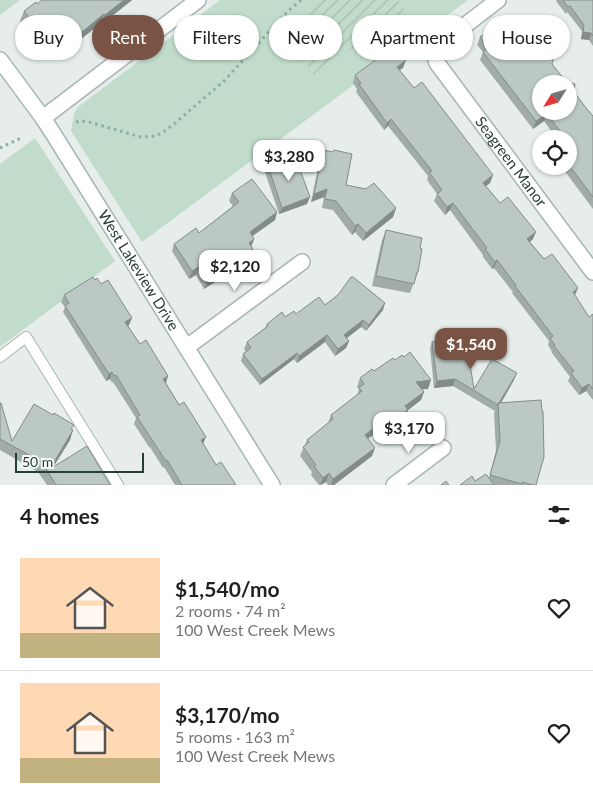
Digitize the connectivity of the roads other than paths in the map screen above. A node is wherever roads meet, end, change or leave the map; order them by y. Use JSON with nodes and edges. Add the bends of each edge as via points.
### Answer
{"nodes":[{"id":1,"x":198,"y":0,"type":"edge"},
{"id":2,"x":498,"y":0,"type":"edge"},
{"id":3,"x":0,"y":60,"type":"edge"},
{"id":4,"x":43,"y":118,"type":"junction"},
{"id":5,"x":302,"y":262,"type":"dead end"},
{"id":6,"x":593,"y":272,"type":"edge"},
{"id":7,"x":186,"y":347,"type":"junction"},
{"id":8,"x":0,"y":357,"type":"edge"},
{"id":9,"x":443,"y":448,"type":"dead end"},
{"id":10,"x":118,"y":485,"type":"edge"},
{"id":11,"x":272,"y":485,"type":"edge"},
{"id":12,"x":394,"y":485,"type":"edge"}],
"edges":[{"from":1,"to":4,"type":"street"},
{"from":2,"to":6,"type":"street","name":"Seagreen Manor","via":[[433,50],[437,63]]},
{"from":3,"to":4,"type":"street","name":"West Lakeview Drive"},
{"from":4,"to":7,"type":"street","name":"West Lakeview Drive"},
{"from":5,"to":7,"type":"street"},
{"from":7,"to":11,"type":"street","name":"West Lakeview Drive"},
{"from":8,"to":10,"type":"lane","via":[[26,337]]},
{"from":9,"to":12,"type":"street"}]}
